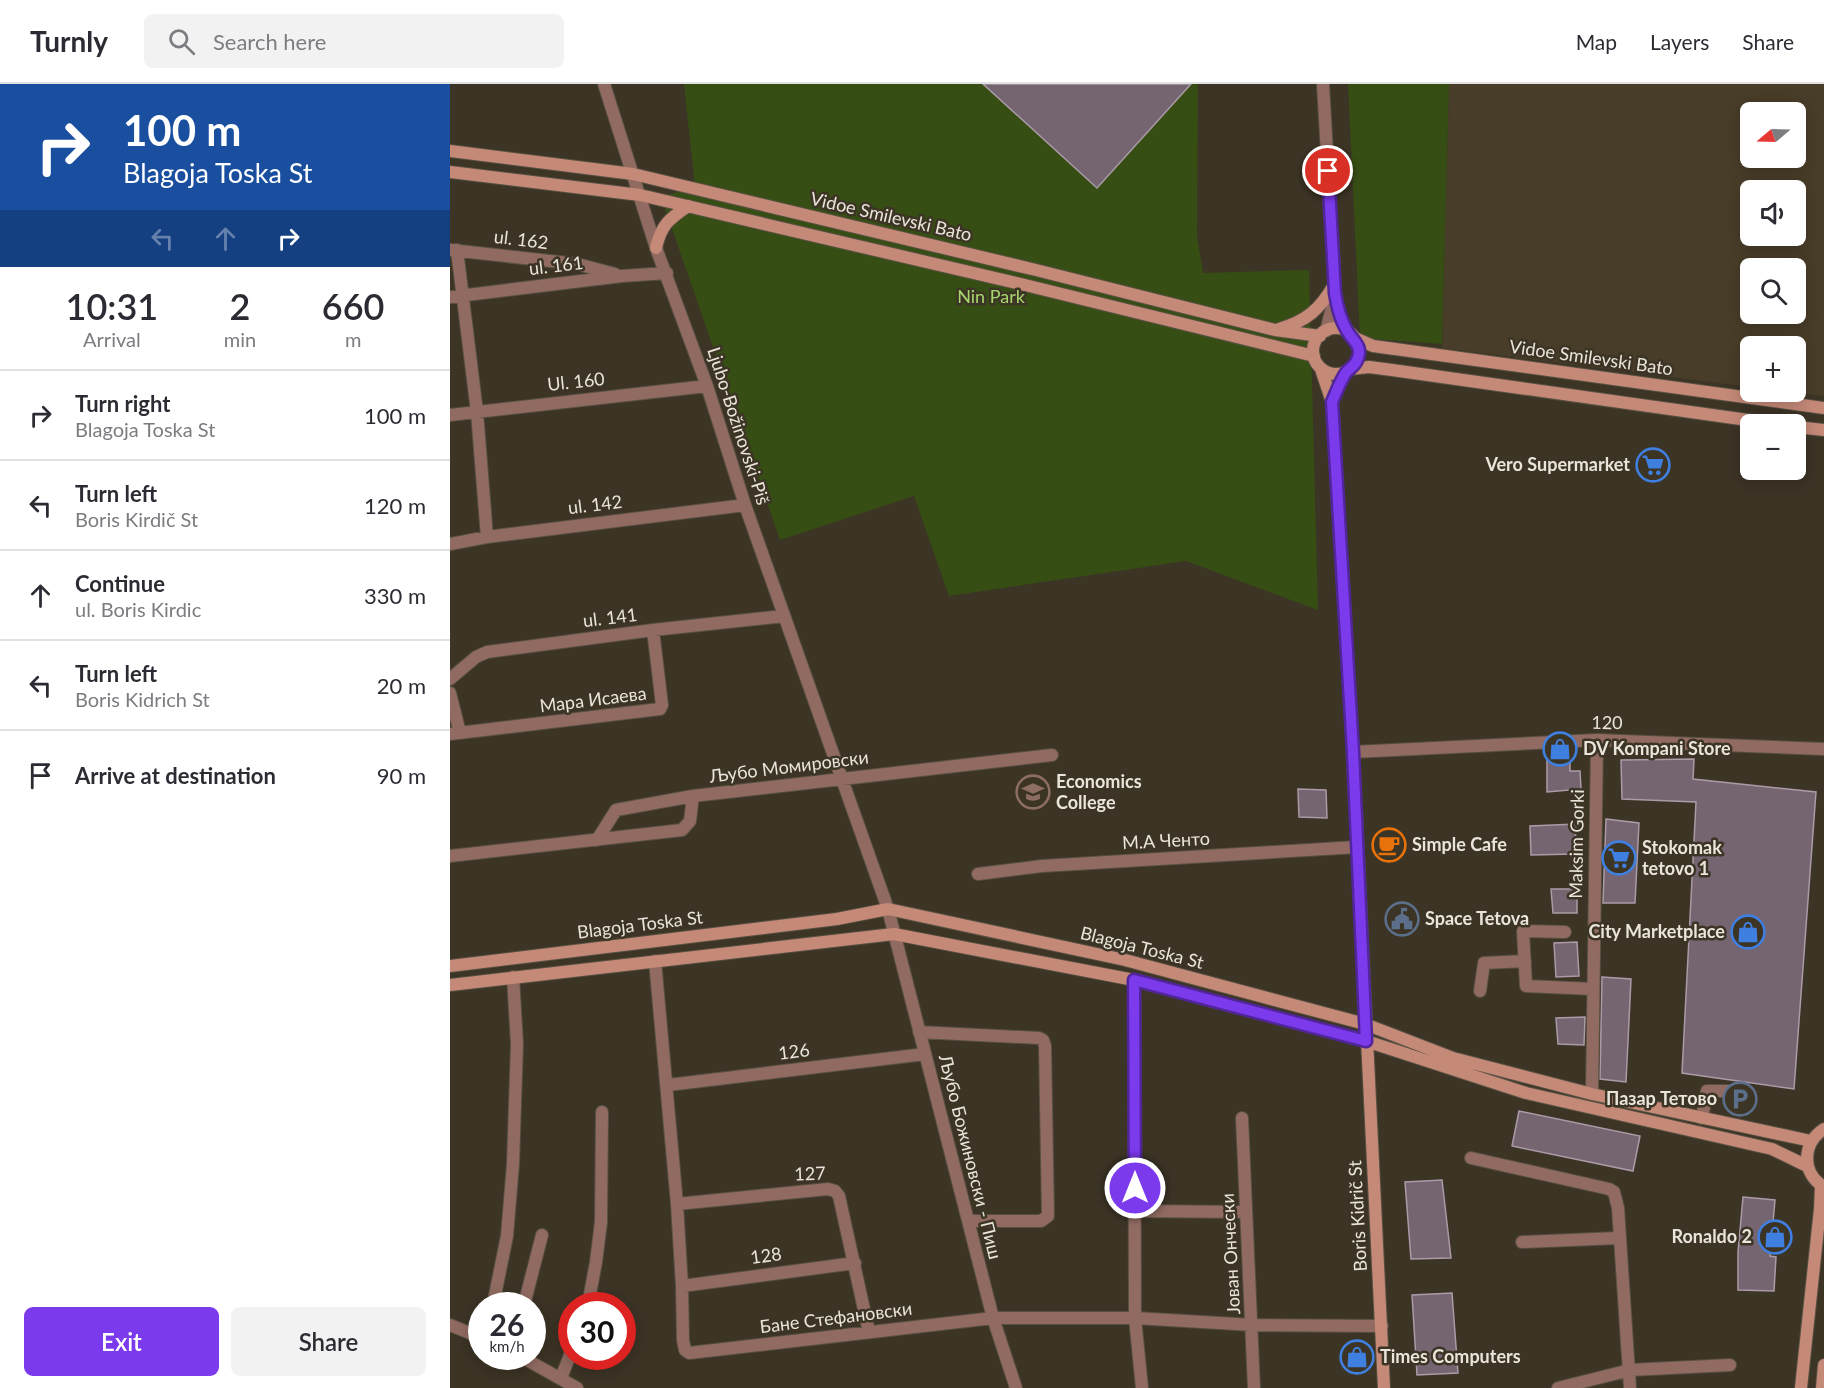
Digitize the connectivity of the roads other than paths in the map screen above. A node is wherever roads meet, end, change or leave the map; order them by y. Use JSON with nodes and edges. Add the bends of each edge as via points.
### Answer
{"nodes":[{"id":1,"x":604,"y":84,"type":"edge"},
{"id":2,"x":1323,"y":84,"type":"edge"},
{"id":3,"x":450,"y":151,"type":"edge"},
{"id":4,"x":450,"y":172,"type":"edge"},
{"id":5,"x":633,"y":174,"type":"junction"},
{"id":6,"x":640,"y":195,"type":"junction"},
{"id":7,"x":688,"y":206,"type":"junction"},
{"id":8,"x":657,"y":248,"type":"junction"},
{"id":9,"x":453,"y":250,"type":"edge"},
{"id":10,"x":667,"y":273,"type":"junction"},
{"id":11,"x":622,"y":276,"type":"junction"},
{"id":12,"x":1334,"y":289,"type":"junction"},
{"id":13,"x":456,"y":296,"type":"edge"},
{"id":14,"x":1275,"y":330,"type":"junction"},
{"id":15,"x":1323,"y":334,"type":"junction"},
{"id":16,"x":1351,"y":335,"type":"junction"},
{"id":17,"x":1314,"y":356,"type":"junction"},
{"id":18,"x":1322,"y":369,"type":"junction"},
{"id":19,"x":1348,"y":371,"type":"junction"},
{"id":20,"x":707,"y":386,"type":"junction"},
{"id":21,"x":1332,"y":402,"type":"junction"},
{"id":22,"x":1824,"y":408,"type":"edge"},
{"id":23,"x":477,"y":412,"type":"junction"},
{"id":24,"x":450,"y":415,"type":"edge"},
{"id":25,"x":1740,"y":419,"type":"edge"},
{"id":26,"x":1806,"y":428,"type":"edge"},
{"id":27,"x":1824,"y":430,"type":"edge"},
{"id":28,"x":745,"y":505,"type":"junction"},
{"id":29,"x":487,"y":537,"type":"junction"},
{"id":30,"x":451,"y":544,"type":"edge"},
{"id":31,"x":784,"y":616,"type":"junction"},
{"id":32,"x":653,"y":630,"type":"junction"},
{"id":33,"x":450,"y":679,"type":"edge"},
{"id":34,"x":450,"y":693,"type":"edge"},
{"id":35,"x":455,"y":734,"type":"edge"},
{"id":36,"x":1597,"y":740,"type":"junction"},
{"id":37,"x":1824,"y":749,"type":"edge"},
{"id":38,"x":1353,"y":752,"type":"junction"},
{"id":39,"x":1052,"y":755,"type":"dead end"},
{"id":40,"x":843,"y":779,"type":"junction"},
{"id":41,"x":693,"y":796,"type":"junction"},
{"id":42,"x":597,"y":840,"type":"junction"},
{"id":43,"x":1358,"y":847,"type":"junction"},
{"id":44,"x":450,"y":856,"type":"edge"},
{"id":45,"x":978,"y":874,"type":"dead end"},
{"id":46,"x":888,"y":909,"type":"junction"},
{"id":47,"x":1565,"y":932,"type":"dead end"},
{"id":48,"x":894,"y":934,"type":"junction"},
{"id":49,"x":655,"y":961,"type":"junction"},
{"id":50,"x":1525,"y":962,"type":"junction"},
{"id":51,"x":450,"y":966,"type":"edge"},
{"id":52,"x":513,"y":977,"type":"junction"},
{"id":53,"x":1134,"y":980,"type":"junction"},
{"id":54,"x":450,"y":985,"type":"edge"},
{"id":55,"x":1593,"y":989,"type":"junction"},
{"id":56,"x":1480,"y":991,"type":"dead end"},
{"id":57,"x":1365,"y":1024,"type":"junction"},
{"id":58,"x":919,"y":1032,"type":"junction"},
{"id":59,"x":1366,"y":1041,"type":"junction"},
{"id":60,"x":925,"y":1054,"type":"junction"},
{"id":61,"x":668,"y":1085,"type":"junction"},
{"id":62,"x":1734,"y":1091,"type":"dead end"},
{"id":63,"x":1592,"y":1094,"type":"junction"},
{"id":64,"x":602,"y":1112,"type":"dead end"},
{"id":65,"x":1242,"y":1118,"type":"dead end"},
{"id":66,"x":1702,"y":1118,"type":"junction"},
{"id":67,"x":1824,"y":1129,"type":"edge"},
{"id":68,"x":1811,"y":1141,"type":"junction"},
{"id":69,"x":1471,"y":1158,"type":"dead end"},
{"id":70,"x":1807,"y":1166,"type":"junction"},
{"id":71,"x":1822,"y":1186,"type":"edge"},
{"id":72,"x":677,"y":1204,"type":"junction"},
{"id":73,"x":1135,"y":1211,"type":"junction"},
{"id":74,"x":1246,"y":1212,"type":"junction"},
{"id":75,"x":968,"y":1221,"type":"junction"},
{"id":76,"x":542,"y":1235,"type":"dead end"},
{"id":77,"x":1618,"y":1238,"type":"junction"},
{"id":78,"x":1522,"y":1242,"type":"dead end"},
{"id":79,"x":855,"y":1263,"type":"junction"},
{"id":80,"x":682,"y":1286,"type":"junction"},
{"id":81,"x":496,"y":1292,"type":"edge"},
{"id":82,"x":527,"y":1292,"type":"edge"},
{"id":83,"x":590,"y":1292,"type":"edge"},
{"id":84,"x":993,"y":1318,"type":"junction"},
{"id":85,"x":1136,"y":1318,"type":"junction"},
{"id":86,"x":450,"y":1325,"type":"edge"},
{"id":87,"x":1253,"y":1325,"type":"junction"},
{"id":88,"x":1382,"y":1326,"type":"junction"},
{"id":89,"x":468,"y":1332,"type":"edge"},
{"id":90,"x":869,"y":1332,"type":"junction"},
{"id":91,"x":1730,"y":1365,"type":"dead end"},
{"id":92,"x":1824,"y":1365,"type":"edge"},
{"id":93,"x":546,"y":1370,"type":"edge"},
{"id":94,"x":564,"y":1370,"type":"edge"},
{"id":95,"x":1630,"y":1370,"type":"junction"},
{"id":96,"x":561,"y":1378,"type":"junction"},
{"id":97,"x":577,"y":1388,"type":"edge"},
{"id":98,"x":1016,"y":1388,"type":"edge"},
{"id":99,"x":1142,"y":1388,"type":"edge"},
{"id":100,"x":1254,"y":1388,"type":"edge"},
{"id":101,"x":1384,"y":1388,"type":"edge"},
{"id":102,"x":1558,"y":1388,"type":"edge"},
{"id":103,"x":1630,"y":1388,"type":"edge"},
{"id":104,"x":1801,"y":1388,"type":"edge"},
{"id":105,"x":1822,"y":1388,"type":"edge"}],
"edges":[{"from":1,"to":5,"type":"street","name":"Ljubo-Božinovski-Piš"},
{"from":2,"to":12,"type":"street"},
{"from":3,"to":5,"type":"street","name":"Vidoe Smilevski Bato"},
{"from":4,"to":6,"type":"street","name":"Vidoe Smilevski Bato"},
{"from":5,"to":6,"type":"street","name":"Ljubo-Božinovski-Piš"},
{"from":5,"to":14,"type":"street","name":"Vidoe Smilevski Bato"},
{"from":6,"to":7,"type":"street","name":"Vidoe Smilevski Bato"},
{"from":6,"to":8,"type":"street","name":"Ljubo-Božinovski-Piš"},
{"from":7,"to":8,"type":"street","via":[[667,223]]},
{"from":7,"to":17,"type":"street","name":"Vidoe Smilevski Bato"},
{"from":8,"to":10,"type":"street","name":"Ljubo-Božinovski-Piš"},
{"from":9,"to":11,"type":"street","name":"ul. 162","via":[[577,264]]},
{"from":9,"to":13,"type":"street"},
{"from":10,"to":11,"type":"street","name":"ul. 161"},
{"from":10,"to":20,"type":"street","name":"Ljubo-Božinovski-Piš"},
{"from":11,"to":13,"type":"street","name":"ul. 161"},
{"from":12,"to":14,"type":"street","via":[[1310,315]]},
{"from":12,"to":15,"type":"street","via":[[1332,313]]},
{"from":12,"to":16,"type":"street","via":[[1339,313]]},
{"from":13,"to":23,"type":"street"},
{"from":14,"to":15,"type":"street","name":"Vidoe Smilevski Bato"},
{"from":15,"to":16,"type":"street","via":[[1333,329]]},
{"from":15,"to":17,"type":"street","via":[[1313,349]]},
{"from":16,"to":19,"type":"street","via":[[1359,355]]},
{"from":16,"to":22,"type":"street","name":"Vidoe Smilevski Bato","via":[[1373,346]]},
{"from":17,"to":18,"type":"street"},
{"from":18,"to":19,"type":"street","via":[[1329,373]]},
{"from":18,"to":21,"type":"street"},
{"from":19,"to":21,"type":"street"},
{"from":19,"to":25,"type":"street","via":[[1369,367]]},
{"from":20,"to":23,"type":"street","name":"Ul. 160"},
{"from":20,"to":28,"type":"street","name":"Ljubo-Božinovski-Piš"},
{"from":21,"to":38,"type":"street","name":"Boris Kidrič St"},
{"from":23,"to":24,"type":"street","name":"Ul. 160"},
{"from":23,"to":29,"type":"street"},
{"from":26,"to":27,"type":"street"},
{"from":28,"to":29,"type":"street","name":"ul. 142"},
{"from":28,"to":31,"type":"street","name":"Ljubo-Božinovski-Piš"},
{"from":29,"to":30,"type":"street","name":"ul. 142"},
{"from":31,"to":32,"type":"street","name":"ul. 141"},
{"from":31,"to":40,"type":"street","name":"Ljubo-Božinovski-Piš"},
{"from":32,"to":33,"type":"street","name":"ul. 141","via":[[487,652]]},
{"from":32,"to":35,"type":"street","name":"Мара Исаева","via":[[660,709]]},
{"from":34,"to":35,"type":"street"},
{"from":36,"to":37,"type":"street","name":"120"},
{"from":36,"to":38,"type":"street","name":"120"},
{"from":36,"to":55,"type":"street","name":"Maksim Gorki"},
{"from":38,"to":43,"type":"street","name":"Boris Kidrič St"},
{"from":39,"to":40,"type":"street","name":"Љубо Момировски"},
{"from":40,"to":41,"type":"street","name":"Љубо Момировски"},
{"from":40,"to":46,"type":"street","name":"Ljubo-Božinovski-Piš"},
{"from":41,"to":42,"type":"street","via":[[620,808]]},
{"from":41,"to":42,"type":"street","name":"Љубо Момировски","via":[[690,821],[682,830]]},
{"from":42,"to":44,"type":"street","name":"Љубо Момировски"},
{"from":43,"to":45,"type":"street","name":"М.А Ченто","via":[[1042,866]]},
{"from":43,"to":57,"type":"street","name":"Boris Kidrič St"},
{"from":46,"to":48,"type":"street","name":"Љубо Божиновски - Пиш"},
{"from":46,"to":51,"type":"street","name":"Blagoja Toska St","via":[[837,919]]},
{"from":46,"to":57,"type":"street","name":"Blagoja Toska St","via":[[1125,960]]},
{"from":47,"to":50,"type":"street","via":[[1523,931]]},
{"from":48,"to":49,"type":"street","name":"Blagoja Toska St"},
{"from":48,"to":53,"type":"street","name":"Blagoja Toska St"},
{"from":48,"to":58,"type":"street","name":"Љубо Божиновски - Пиш"},
{"from":49,"to":52,"type":"street","name":"Blagoja Toska St"},
{"from":49,"to":61,"type":"street","name":"Бане Стефановски"},
{"from":50,"to":55,"type":"street","via":[[1526,986]]},
{"from":50,"to":56,"type":"street","via":[[1484,963]]},
{"from":52,"to":54,"type":"street","name":"Blagoja Toska St"},
{"from":52,"to":81,"type":"street","via":[[517,1044],[513,1164],[507,1236]]},
{"from":53,"to":59,"type":"street","name":"Blagoja Toska St"},
{"from":53,"to":73,"type":"street"},
{"from":55,"to":63,"type":"street","name":"Maksim Gorki"},
{"from":57,"to":59,"type":"street","name":"Boris Kidrič St"},
{"from":57,"to":63,"type":"street","name":"Blagoja Toska St","via":[[1453,1058]]},
{"from":58,"to":60,"type":"street","name":"Љубо Божиновски - Пиш"},
{"from":58,"to":75,"type":"street","via":[[1039,1038],[1045,1046],[1048,1216],[1041,1221]]},
{"from":59,"to":70,"type":"street","name":"Blagoja Toska St","via":[[1526,1093],[1772,1149]]},
{"from":59,"to":88,"type":"street","name":"Boris Kidrič St"},
{"from":60,"to":61,"type":"street","name":"126"},
{"from":60,"to":75,"type":"street","name":"Љубо Божиновски - Пиш"},
{"from":61,"to":72,"type":"street","name":"Бане Стефановски"},
{"from":62,"to":66,"type":"street","via":[[1707,1091]]},
{"from":63,"to":66,"type":"street","name":"Blagoja Toska St"},
{"from":64,"to":83,"type":"street","via":[[601,1222]]},
{"from":65,"to":74,"type":"street","name":"Јован Ончески"},
{"from":66,"to":68,"type":"street","name":"Blagoja Toska St"},
{"from":67,"to":68,"type":"street"},
{"from":68,"to":70,"type":"street"},
{"from":69,"to":77,"type":"street","via":[[1609,1189],[1616,1200]]},
{"from":70,"to":71,"type":"street"},
{"from":71,"to":104,"type":"street"},
{"from":72,"to":79,"type":"street","name":"127","via":[[835,1191]]},
{"from":72,"to":80,"type":"street","name":"Бане Стефановски"},
{"from":73,"to":74,"type":"street"},
{"from":73,"to":85,"type":"street"},
{"from":74,"to":87,"type":"street","name":"Јован Ончески"},
{"from":75,"to":84,"type":"street","name":"Љубо Божиновски - Пиш"},
{"from":76,"to":82,"type":"street"},
{"from":77,"to":78,"type":"street"},
{"from":77,"to":95,"type":"street"},
{"from":79,"to":80,"type":"street","name":"128"},
{"from":79,"to":90,"type":"street","name":"127"},
{"from":80,"to":90,"type":"street","name":"Бане Стефановски","via":[[683,1340],[689,1353]]},
{"from":84,"to":85,"type":"street","name":"Бане Стефановски"},
{"from":84,"to":90,"type":"street","name":"Бане Стефановски"},
{"from":84,"to":98,"type":"street","name":"Љубо Божиновски - Пиш"},
{"from":85,"to":87,"type":"street","name":"Бане Стефановски"},
{"from":85,"to":99,"type":"street"},
{"from":86,"to":89,"type":"street"},
{"from":87,"to":88,"type":"street","name":"Бане Стефановски"},
{"from":87,"to":100,"type":"street","name":"Јован Ончески"},
{"from":88,"to":101,"type":"street","name":"Boris Kidrič St"},
{"from":91,"to":95,"type":"street"},
{"from":92,"to":105,"type":"street"},
{"from":93,"to":96,"type":"street"},
{"from":94,"to":96,"type":"street"},
{"from":95,"to":102,"type":"street"},
{"from":95,"to":103,"type":"street"},
{"from":96,"to":97,"type":"street"}]}
